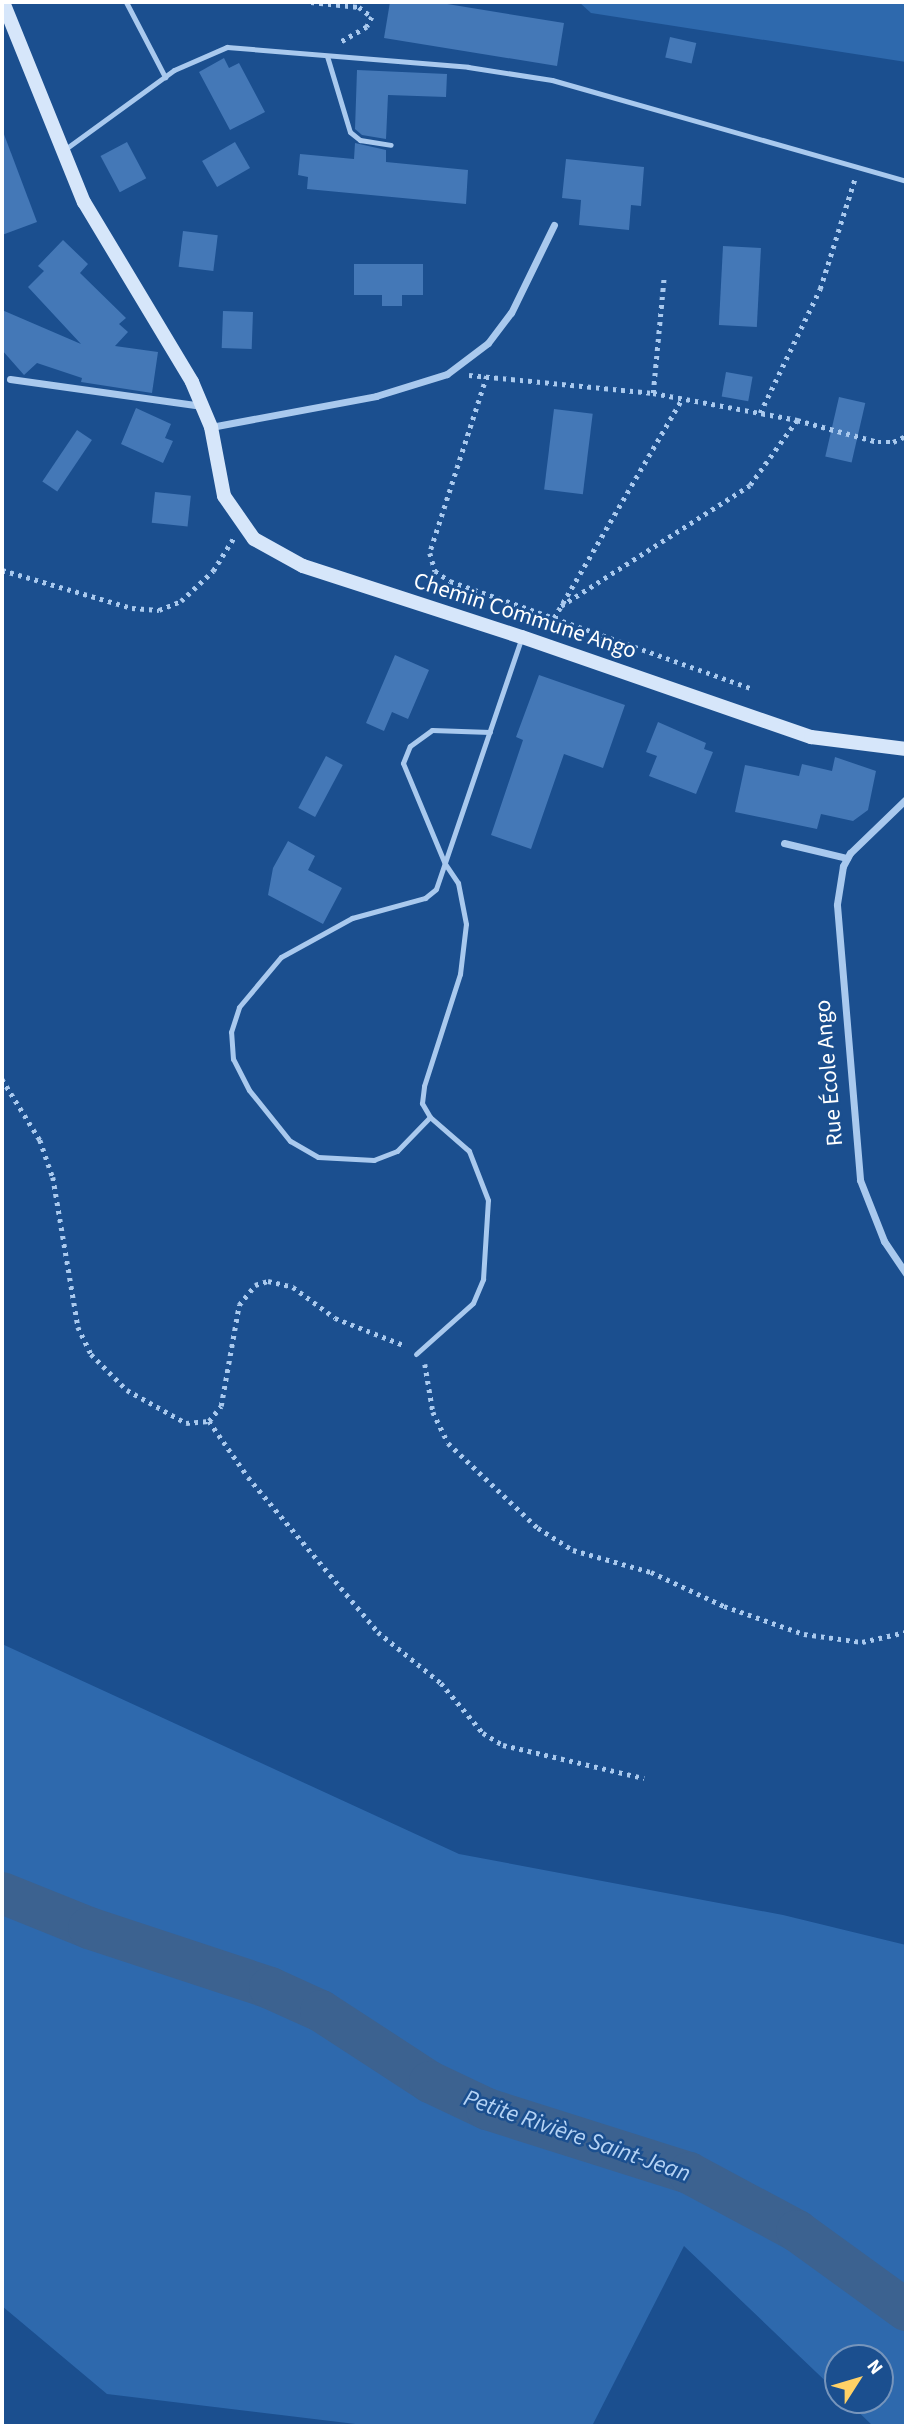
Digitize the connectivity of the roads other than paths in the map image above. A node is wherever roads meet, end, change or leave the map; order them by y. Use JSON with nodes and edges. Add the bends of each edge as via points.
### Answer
{"nodes":[{"id":1,"x":3,"y":2,"type":"edge"},
{"id":2,"x":126,"y":2,"type":"edge"},
{"id":3,"x":6,"y":24,"type":"edge"},
{"id":4,"x":327,"y":56,"type":"junction"},
{"id":5,"x":165,"y":77,"type":"junction"},
{"id":6,"x":391,"y":145,"type":"dead end"},
{"id":7,"x":61,"y":152,"type":"junction"},
{"id":8,"x":906,"y":181,"type":"edge"},
{"id":9,"x":554,"y":225,"type":"dead end"},
{"id":10,"x":10,"y":379,"type":"dead end"},
{"id":11,"x":202,"y":406,"type":"junction"},
{"id":12,"x":211,"y":427,"type":"junction"},
{"id":13,"x":522,"y":637,"type":"junction"},
{"id":14,"x":490,"y":732,"type":"junction"},
{"id":15,"x":906,"y":749,"type":"edge"},
{"id":16,"x":906,"y":799,"type":"edge"},
{"id":17,"x":784,"y":843,"type":"dead end"},
{"id":18,"x":847,"y":858,"type":"junction"},
{"id":19,"x":445,"y":864,"type":"junction"},
{"id":20,"x":430,"y":1116,"type":"junction"},
{"id":21,"x":906,"y":1274,"type":"edge"},
{"id":22,"x":416,"y":1354,"type":"road end"}],
"edges":[{"from":1,"to":3,"type":"street","name":"Chemin Commune Ango"},
{"from":2,"to":5,"type":"lane"},
{"from":3,"to":7,"type":"street","name":"Chemin Commune Ango"},
{"from":4,"to":5,"type":"lane","via":[[227,47]]},
{"from":4,"to":6,"type":"lane","via":[[350,132],[360,140]]},
{"from":4,"to":8,"type":"lane","via":[[468,67],[552,80]]},
{"from":5,"to":7,"type":"lane"},
{"from":7,"to":11,"type":"street","name":"Chemin Commune Ango","via":[[84,202],[144,296]]},
{"from":9,"to":12,"type":"street","via":[[511,313],[488,343],[447,374],[376,396]]},
{"from":10,"to":11,"type":"street"},
{"from":11,"to":12,"type":"street","name":"Chemin Commune Ango"},
{"from":12,"to":13,"type":"street","name":"Chemin Commune Ango","via":[[224,496],[254,539],[303,566]]},
{"from":13,"to":14,"type":"lane"},
{"from":13,"to":15,"type":"street","name":"Chemin Commune Ango","via":[[811,737]]},
{"from":14,"to":19,"type":"lane"},
{"from":14,"to":19,"type":"lane","via":[[432,730],[410,746],[403,763]]},
{"from":16,"to":18,"type":"street","name":"Rue École Ango","via":[[869,830]]},
{"from":17,"to":18,"type":"street"},
{"from":18,"to":21,"type":"street","name":"Rue École Ango","via":[[837,905],[855,1150],[870,1209]]},
{"from":19,"to":20,"type":"lane","via":[[458,883],[466,923],[460,974],[424,1086],[422,1103]]},
{"from":19,"to":20,"type":"lane","via":[[436,890],[425,898],[352,918],[281,957],[239,1007],[232,1032],[233,1059],[249,1090],[290,1141],[318,1157],[374,1160],[397,1152]]},
{"from":20,"to":22,"type":"lane","via":[[469,1151],[481,1175],[488,1200],[487,1244],[483,1279],[473,1303]]}]}
